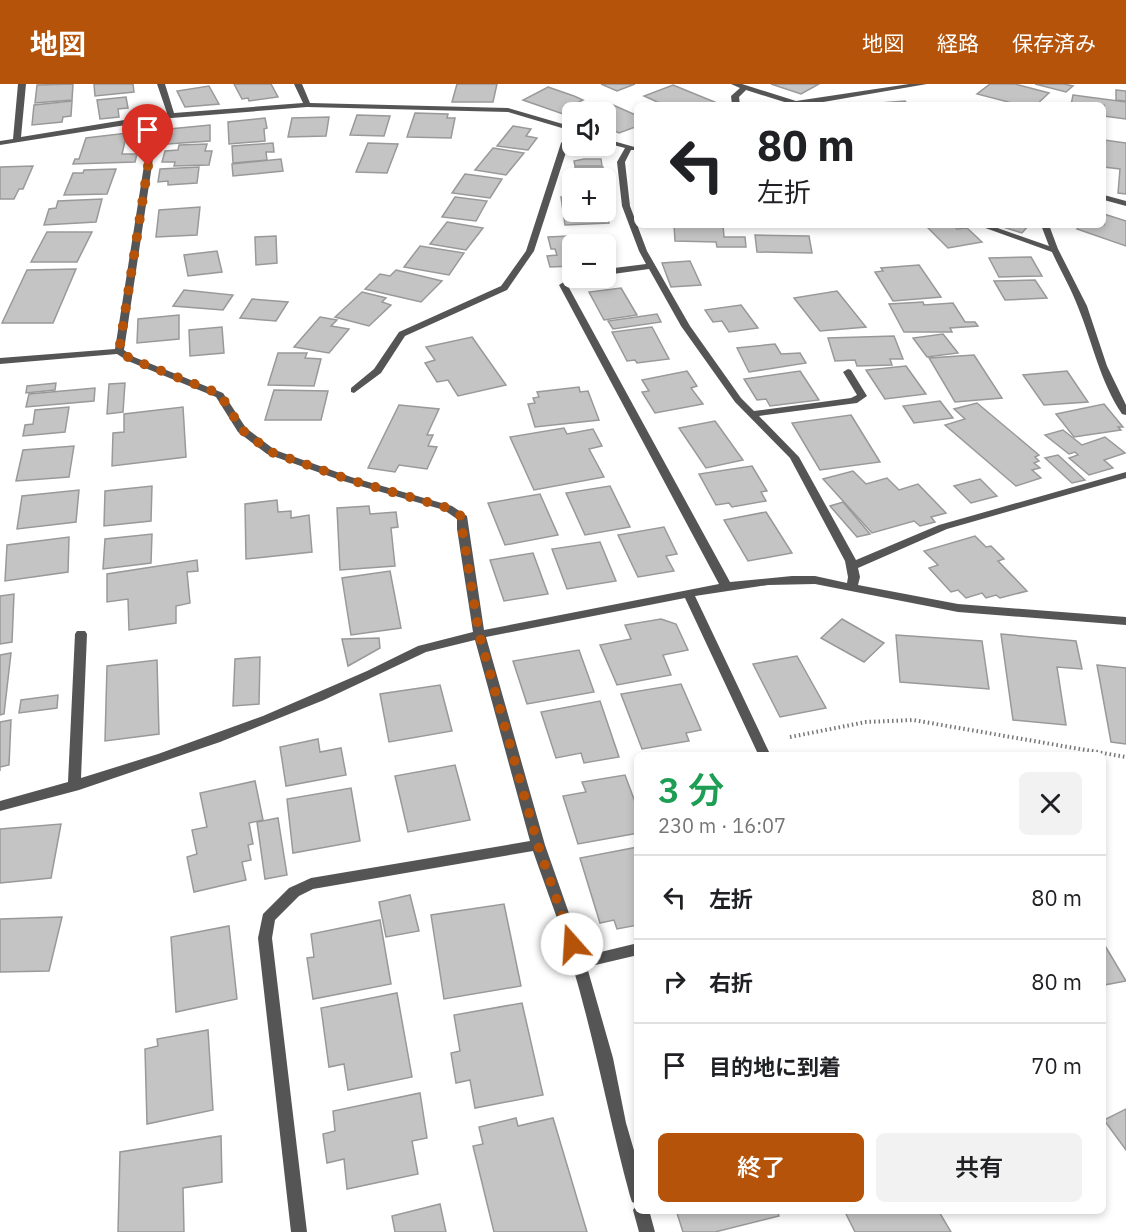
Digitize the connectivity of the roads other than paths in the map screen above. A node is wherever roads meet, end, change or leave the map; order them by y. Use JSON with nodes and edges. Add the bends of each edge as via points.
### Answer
{"nodes":[{"id":1,"x":22,"y":84,"type":"edge"},
{"id":2,"x":161,"y":84,"type":"edge"},
{"id":3,"x":298,"y":84,"type":"edge"},
{"id":4,"x":735,"y":84,"type":"edge"},
{"id":5,"x":923,"y":84,"type":"edge"},
{"id":6,"x":745,"y":87,"type":"junction"},
{"id":7,"x":736,"y":102,"type":"edge"},
{"id":8,"x":793,"y":102,"type":"edge"},
{"id":9,"x":811,"y":102,"type":"edge"},
{"id":10,"x":307,"y":105,"type":"junction"},
{"id":11,"x":171,"y":115,"type":"junction"},
{"id":12,"x":155,"y":118,"type":"junction"},
{"id":13,"x":562,"y":127,"type":"edge"},
{"id":14,"x":17,"y":140,"type":"junction"},
{"id":15,"x":0,"y":143,"type":"edge"},
{"id":16,"x":616,"y":144,"type":"edge"},
{"id":17,"x":633,"y":148,"type":"edge"},
{"id":18,"x":562,"y":155,"type":"edge"},
{"id":19,"x":1106,"y":199,"type":"edge"},
{"id":20,"x":1126,"y":204,"type":"edge"},
{"id":21,"x":634,"y":225,"type":"edge"},
{"id":22,"x":635,"y":228,"type":"edge"},
{"id":23,"x":990,"y":228,"type":"edge"},
{"id":24,"x":1046,"y":228,"type":"edge"},
{"id":25,"x":1053,"y":250,"type":"junction"},
{"id":26,"x":651,"y":266,"type":"junction"},
{"id":27,"x":616,"y":271,"type":"edge"},
{"id":28,"x":565,"y":288,"type":"edge"},
{"id":29,"x":119,"y":351,"type":"junction"},
{"id":30,"x":0,"y":361,"type":"edge"},
{"id":31,"x":848,"y":372,"type":"dead end"},
{"id":32,"x":354,"y":390,"type":"dead end"},
{"id":33,"x":1126,"y":412,"type":"edge"},
{"id":34,"x":751,"y":414,"type":"junction"},
{"id":35,"x":1126,"y":475,"type":"edge"},
{"id":36,"x":853,"y":566,"type":"junction"},
{"id":37,"x":727,"y":588,"type":"junction"},
{"id":38,"x":852,"y":588,"type":"junction"},
{"id":39,"x":689,"y":595,"type":"junction"},
{"id":40,"x":1126,"y":621,"type":"edge"},
{"id":41,"x":81,"y":634,"type":"dead end"},
{"id":42,"x":479,"y":634,"type":"junction"},
{"id":43,"x":761,"y":749,"type":"edge"},
{"id":44,"x":74,"y":786,"type":"junction"},
{"id":45,"x":0,"y":806,"type":"edge"},
{"id":46,"x":538,"y":845,"type":"junction"},
{"id":47,"x":634,"y":950,"type":"edge"},
{"id":48,"x":579,"y":963,"type":"junction"},
{"id":49,"x":634,"y":1181,"type":"edge"},
{"id":50,"x":642,"y":1214,"type":"edge"},
{"id":51,"x":299,"y":1232,"type":"edge"},
{"id":52,"x":647,"y":1232,"type":"edge"}],
"edges":[{"from":1,"to":14,"type":"street"},
{"from":2,"to":11,"type":"street"},
{"from":3,"to":10,"type":"street"},
{"from":4,"to":6,"type":"street"},
{"from":5,"to":9,"type":"street"},
{"from":6,"to":7,"type":"street","via":[[735,96]]},
{"from":6,"to":8,"type":"street"},
{"from":10,"to":11,"type":"street"},
{"from":10,"to":13,"type":"street","via":[[508,110]]},
{"from":11,"to":12,"type":"street"},
{"from":12,"to":14,"type":"street"},
{"from":12,"to":29,"type":"street"},
{"from":14,"to":15,"type":"street"},
{"from":16,"to":17,"type":"street"},
{"from":17,"to":21,"type":"street","via":[[621,162],[626,206]]},
{"from":18,"to":32,"type":"street","via":[[530,251],[504,288],[402,334],[378,371]]},
{"from":19,"to":20,"type":"street"},
{"from":22,"to":26,"type":"street"},
{"from":23,"to":25,"type":"street"},
{"from":24,"to":25,"type":"street"},
{"from":25,"to":33,"type":"street","via":[[1087,318],[1100,366]]},
{"from":26,"to":27,"type":"street"},
{"from":26,"to":34,"type":"street","via":[[686,326]]},
{"from":28,"to":37,"type":"street"},
{"from":29,"to":30,"type":"street"},
{"from":29,"to":42,"type":"street","via":[[220,394],[242,430],[271,452],[460,515]]},
{"from":31,"to":34,"type":"street","via":[[862,396],[854,401]]},
{"from":34,"to":36,"type":"street","via":[[794,456]]},
{"from":35,"to":36,"type":"street","via":[[943,527]]},
{"from":36,"to":38,"type":"street"},
{"from":37,"to":38,"type":"street","via":[[795,579]]},
{"from":37,"to":39,"type":"street"},
{"from":38,"to":40,"type":"street","via":[[958,608]]},
{"from":39,"to":42,"type":"street"},
{"from":39,"to":43,"type":"street"},
{"from":41,"to":44,"type":"street"},
{"from":42,"to":44,"type":"street","via":[[422,649],[323,697],[199,746]]},
{"from":42,"to":46,"type":"street"},
{"from":44,"to":45,"type":"street"},
{"from":46,"to":48,"type":"street"},
{"from":46,"to":51,"type":"street","via":[[311,884],[294,892],[268,918],[265,938]]},
{"from":47,"to":48,"type":"street"},
{"from":48,"to":49,"type":"street"},
{"from":50,"to":52,"type":"street"}]}
